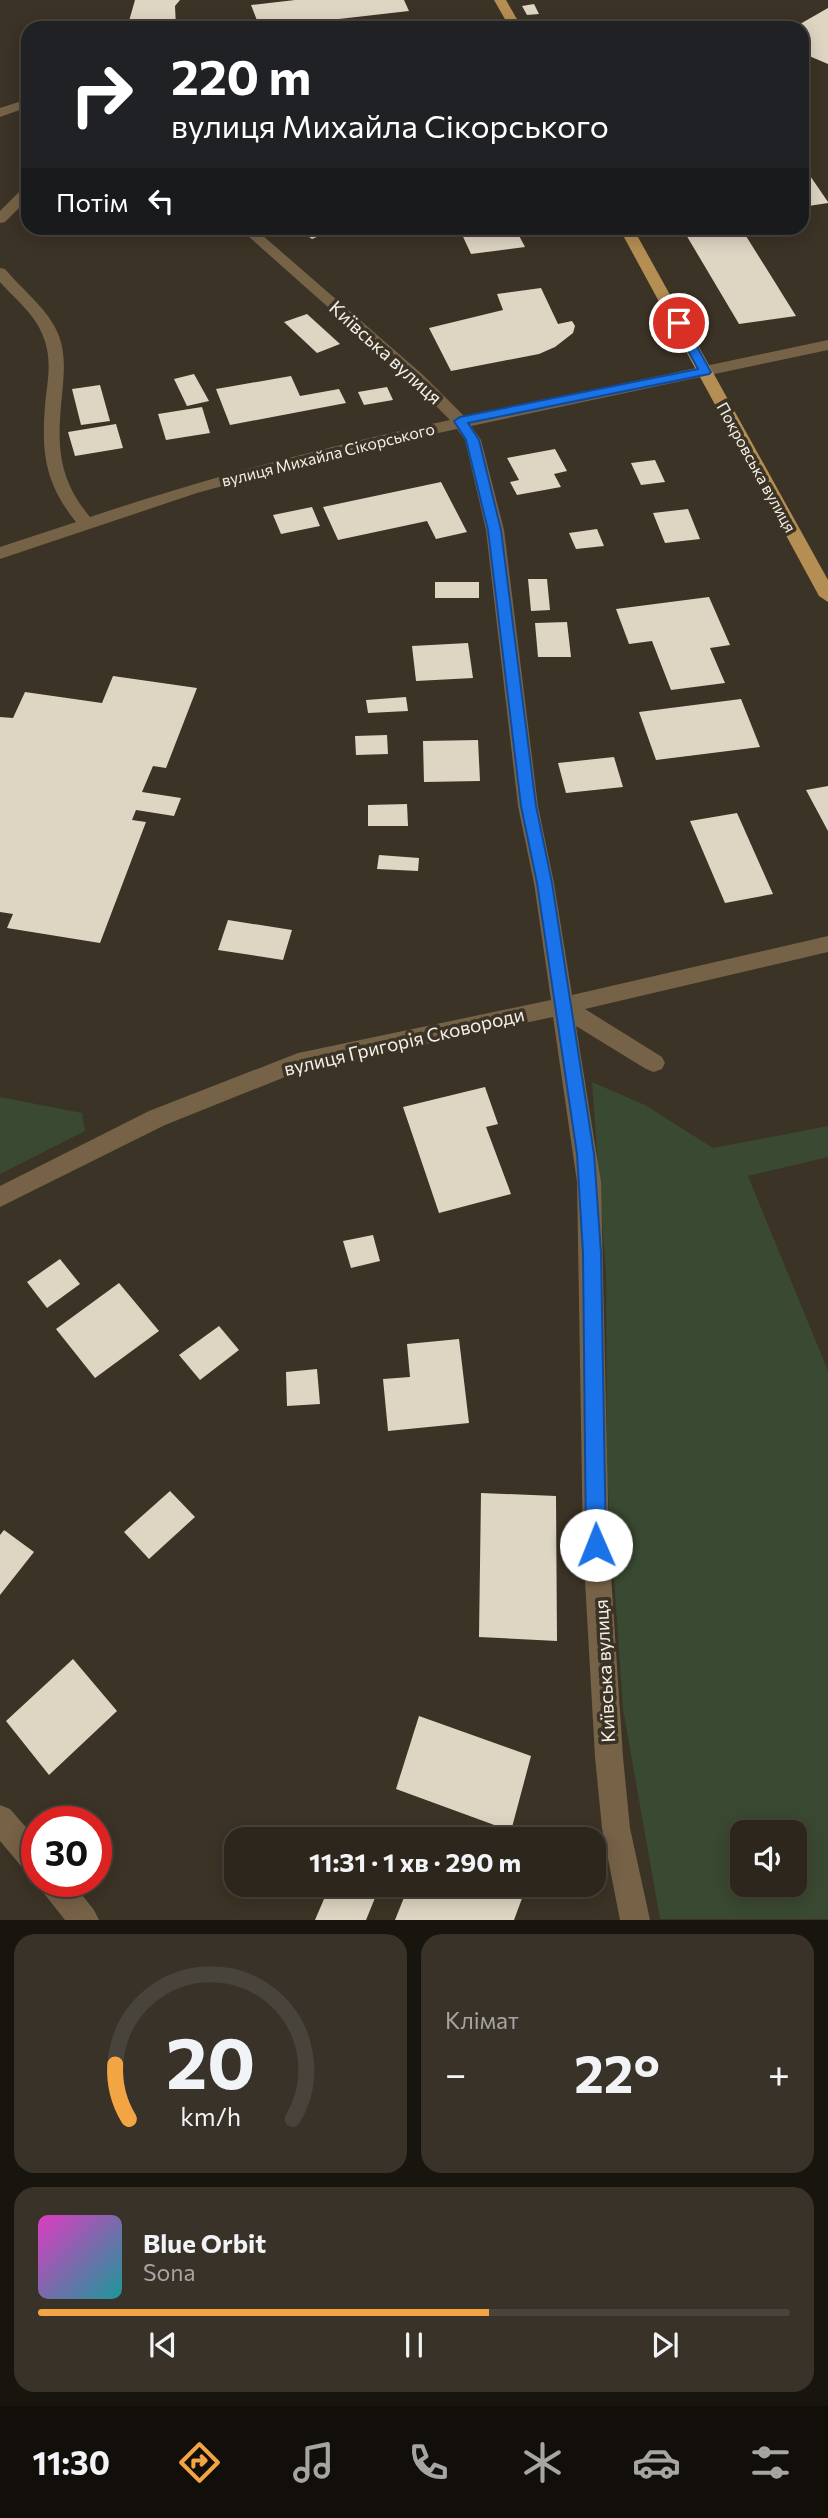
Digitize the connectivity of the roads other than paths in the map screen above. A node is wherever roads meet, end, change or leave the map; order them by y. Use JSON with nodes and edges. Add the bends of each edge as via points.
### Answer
{"nodes":[{"id":1,"x":500,"y":0,"type":"edge"},
{"id":2,"x":512,"y":21,"type":"edge"},
{"id":3,"x":0,"y":95,"type":"edge"},
{"id":4,"x":21,"y":103,"type":"edge"},
{"id":5,"x":21,"y":105,"type":"edge"},
{"id":6,"x":0,"y":113,"type":"edge"},
{"id":7,"x":21,"y":198,"type":"edge"},
{"id":8,"x":0,"y":219,"type":"edge"},
{"id":9,"x":254,"y":235,"type":"edge"},
{"id":10,"x":630,"y":235,"type":"edge"},
{"id":11,"x":2,"y":277,"type":"edge"},
{"id":12,"x":828,"y":345,"type":"edge"},
{"id":13,"x":705,"y":372,"type":"junction"},
{"id":14,"x":460,"y":421,"type":"junction"},
{"id":15,"x":87,"y":524,"type":"junction"},
{"id":16,"x":0,"y":553,"type":"edge"},
{"id":17,"x":828,"y":596,"type":"edge"},
{"id":18,"x":828,"y":944,"type":"edge"},
{"id":19,"x":562,"y":1006,"type":"junction"},
{"id":20,"x":654,"y":1063,"type":"dead end"},
{"id":21,"x":0,"y":1197,"type":"edge"},
{"id":22,"x":0,"y":1819,"type":"edge"},
{"id":23,"x":21,"y":1844,"type":"edge"},
{"id":24,"x":65,"y":1897,"type":"edge"},
{"id":25,"x":84,"y":1920,"type":"edge"},
{"id":26,"x":635,"y":1920,"type":"edge"}],
"edges":[{"from":1,"to":2,"type":"main road"},
{"from":3,"to":4,"type":"street"},
{"from":5,"to":6,"type":"street"},
{"from":7,"to":8,"type":"street"},
{"from":9,"to":14,"type":"street","name":"Київська вулиця"},
{"from":10,"to":13,"type":"main road","name":"Покровська вулиця"},
{"from":11,"to":15,"type":"street","via":[[43,319],[55,345],[52,463],[64,496]]},
{"from":12,"to":13,"type":"street","name":"вулиця Михайла Сікорського"},
{"from":13,"to":14,"type":"street","name":"вулиця Михайла Сікорського"},
{"from":13,"to":17,"type":"main road","name":"Покровська вулиця"},
{"from":14,"to":15,"type":"street","name":"вулиця Михайла Сікорського","via":[[284,463]]},
{"from":14,"to":19,"type":"street","name":"Київська вулиця","via":[[473,440],[495,530],[528,806]]},
{"from":15,"to":16,"type":"street","name":"вулиця Михайла Сікорського"},
{"from":18,"to":19,"type":"street","name":"вулиця Григорія Сковороди"},
{"from":19,"to":20,"type":"street"},
{"from":19,"to":21,"type":"street","name":"вулиця Григорія Сковороди","via":[[298,1062],[157,1118]]},
{"from":19,"to":26,"type":"street","name":"Київська вулиця","via":[[589,1182],[596,1545],[609,1757],[616,1828]]},
{"from":22,"to":23,"type":"street"},
{"from":24,"to":25,"type":"street"}]}
